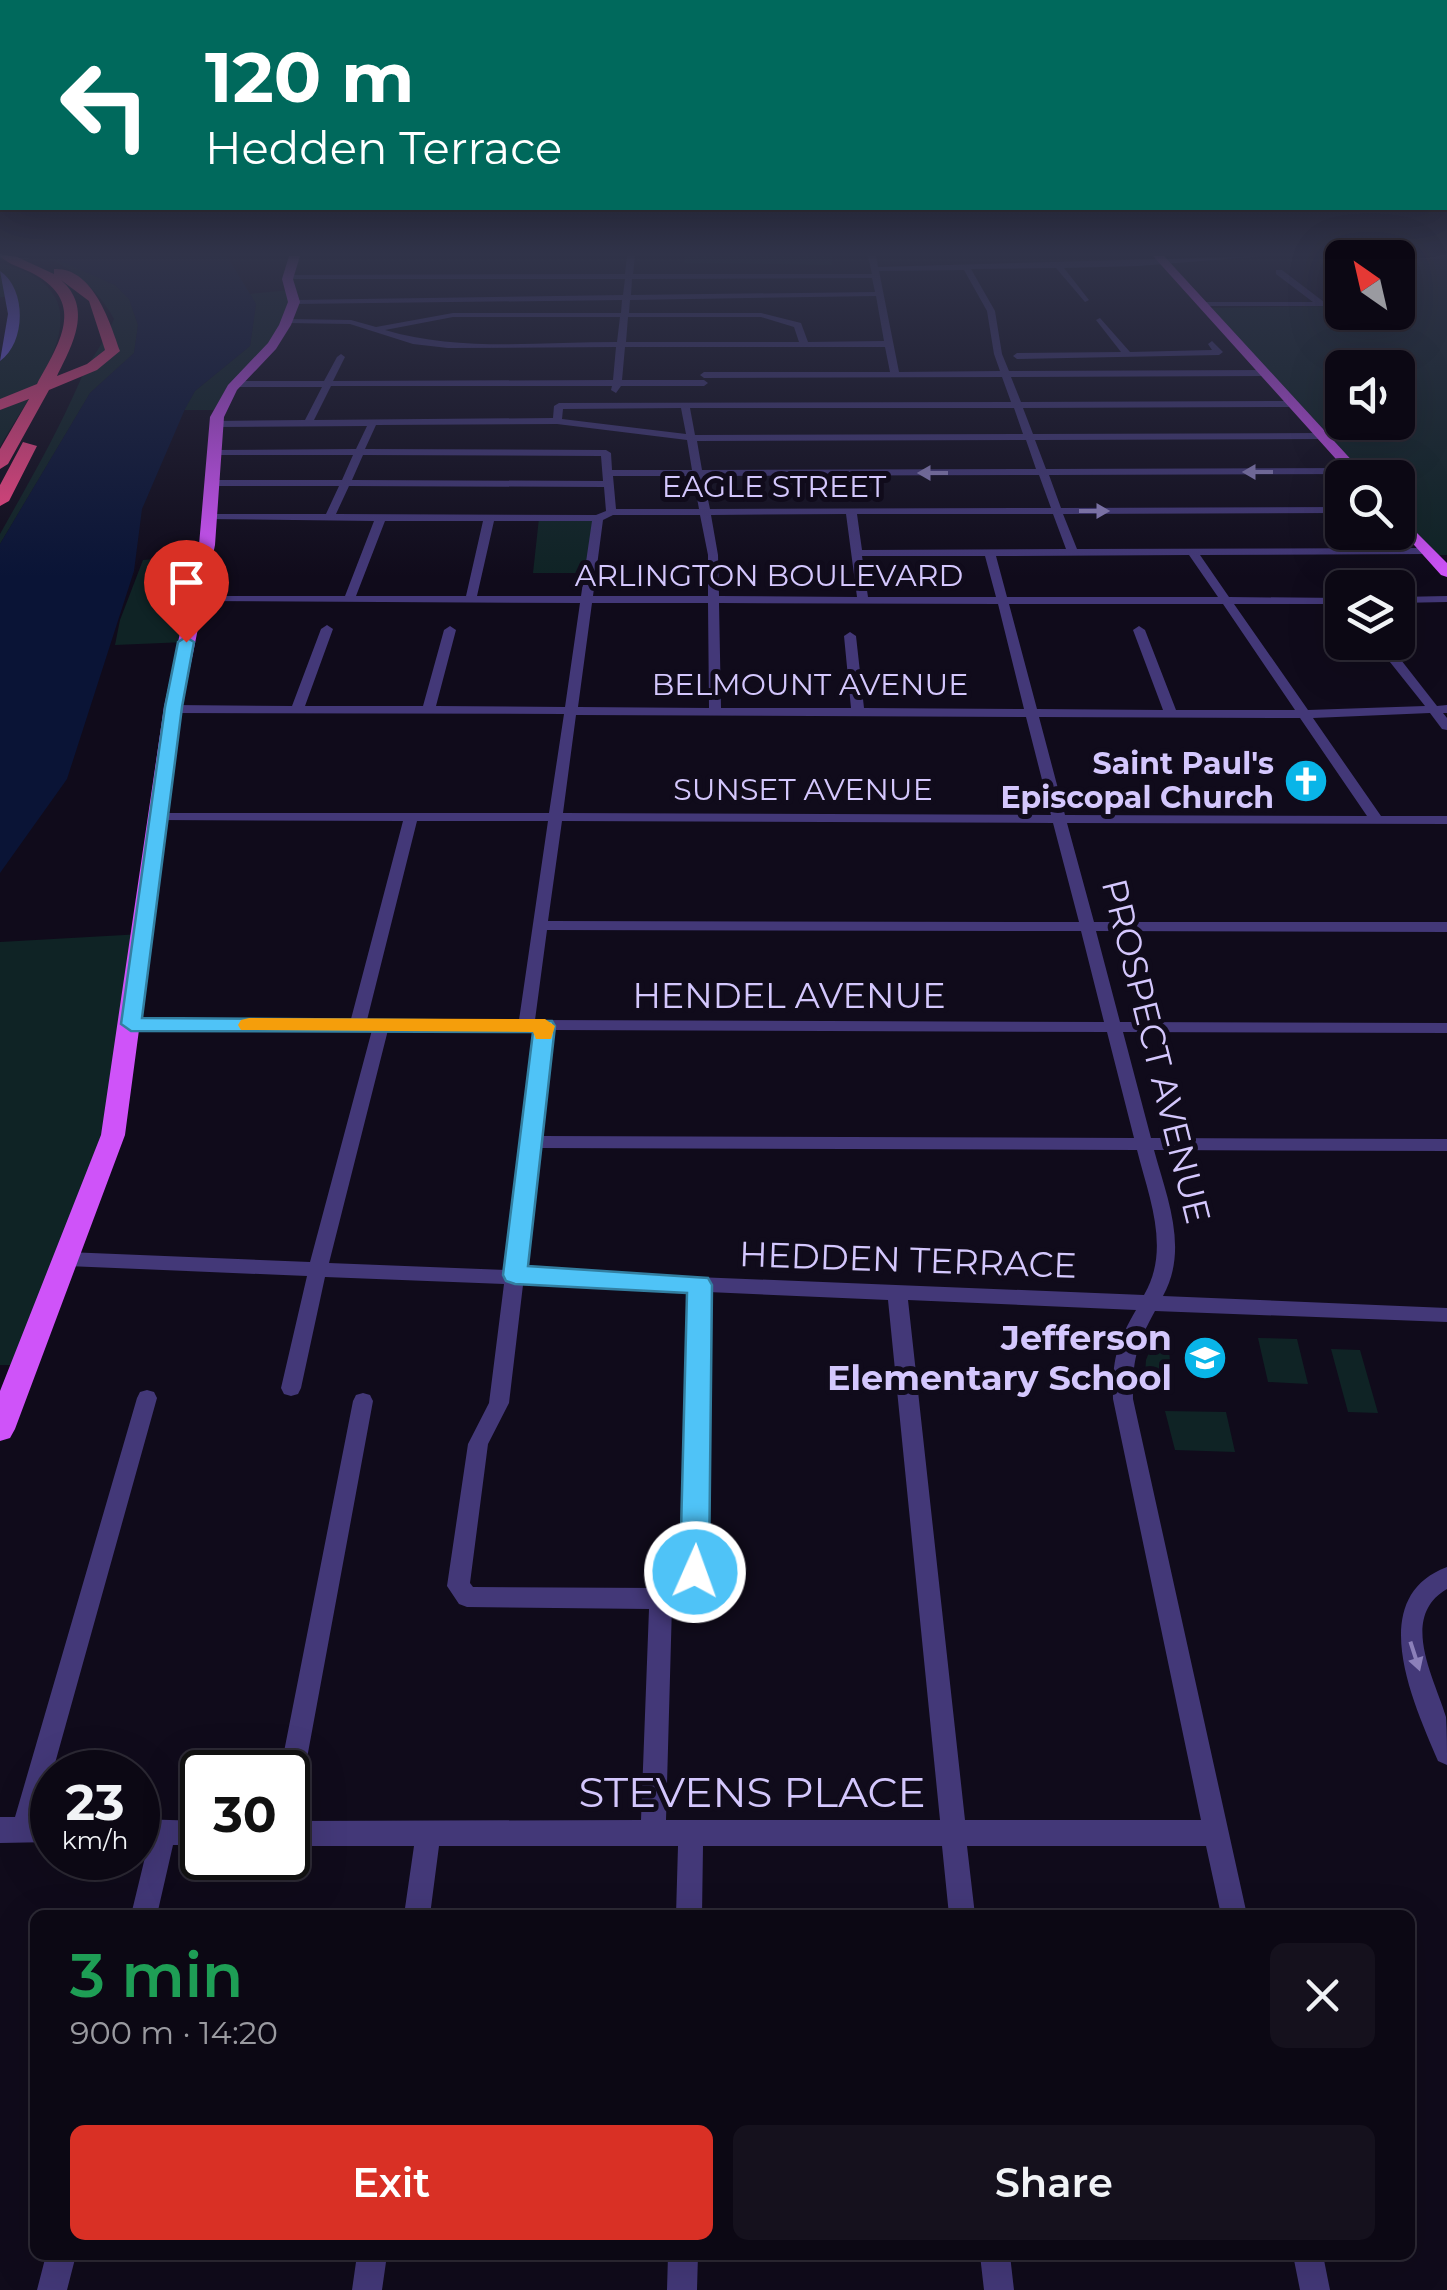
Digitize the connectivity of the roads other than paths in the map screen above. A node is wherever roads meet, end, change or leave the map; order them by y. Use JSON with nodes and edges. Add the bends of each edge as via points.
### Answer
{"nodes":[{"id":1,"x":702,"y":362,"type":"dead end"},
{"id":2,"x":57,"y":363,"type":"edge"},
{"id":3,"x":74,"y":363,"type":"edge"},
{"id":4,"x":98,"y":363,"type":"edge"},
{"id":5,"x":257,"y":363,"type":"edge"},
{"id":6,"x":339,"y":363,"type":"edge"},
{"id":7,"x":620,"y":363,"type":"edge"},
{"id":8,"x":893,"y":363,"type":"edge"},
{"id":9,"x":1002,"y":363,"type":"edge"},
{"id":10,"x":1255,"y":363,"type":"edge"},
{"id":11,"x":1006,"y":374,"type":"junction"},
{"id":12,"x":1265,"y":374,"type":"junction"},
{"id":13,"x":896,"y":375,"type":"junction"},
{"id":14,"x":704,"y":379,"type":"junction"},
{"id":15,"x":328,"y":383,"type":"junction"},
{"id":16,"x":618,"y":383,"type":"junction"},
{"id":17,"x":238,"y":384,"type":"junction"},
{"id":18,"x":0,"y":404,"type":"edge"},
{"id":19,"x":1017,"y":404,"type":"junction"},
{"id":20,"x":1293,"y":404,"type":"junction"},
{"id":21,"x":613,"y":405,"type":"junction"},
{"id":22,"x":705,"y":405,"type":"junction"},
{"id":23,"x":684,"y":406,"type":"junction"},
{"id":24,"x":557,"y":421,"type":"junction"},
{"id":25,"x":308,"y":423,"type":"junction"},
{"id":26,"x":216,"y":424,"type":"junction"},
{"id":27,"x":372,"y":424,"type":"junction"},
{"id":28,"x":1323,"y":436,"type":"junction"},
{"id":29,"x":1029,"y":437,"type":"junction"},
{"id":30,"x":691,"y":438,"type":"junction"},
{"id":31,"x":213,"y":452,"type":"junction"},
{"id":32,"x":358,"y":452,"type":"junction"},
{"id":33,"x":1345,"y":460,"type":"edge"},
{"id":34,"x":0,"y":464,"type":"edge"},
{"id":35,"x":1042,"y":472,"type":"junction"},
{"id":36,"x":698,"y":473,"type":"junction"},
{"id":37,"x":1325,"y":474,"type":"edge"},
{"id":38,"x":608,"y":479,"type":"junction"},
{"id":39,"x":212,"y":483,"type":"junction"},
{"id":40,"x":345,"y":483,"type":"junction"},
{"id":41,"x":0,"y":501,"type":"edge"},
{"id":42,"x":1325,"y":510,"type":"edge"},
{"id":43,"x":1057,"y":511,"type":"junction"},
{"id":44,"x":703,"y":512,"type":"junction"},
{"id":45,"x":852,"y":512,"type":"junction"},
{"id":46,"x":605,"y":515,"type":"junction"},
{"id":47,"x":330,"y":516,"type":"junction"},
{"id":48,"x":209,"y":517,"type":"junction"},
{"id":49,"x":381,"y":517,"type":"junction"},
{"id":50,"x":489,"y":518,"type":"junction"},
{"id":51,"x":1415,"y":537,"type":"edge"},
{"id":52,"x":1428,"y":551,"type":"junction"},
{"id":53,"x":858,"y":553,"type":"junction"},
{"id":54,"x":990,"y":553,"type":"junction"},
{"id":55,"x":1073,"y":553,"type":"junction"},
{"id":56,"x":1194,"y":554,"type":"junction"},
{"id":57,"x":1447,"y":572,"type":"edge"},
{"id":58,"x":349,"y":598,"type":"junction"},
{"id":59,"x":195,"y":599,"type":"junction"},
{"id":60,"x":471,"y":599,"type":"junction"},
{"id":61,"x":1447,"y":599,"type":"edge"},
{"id":62,"x":588,"y":600,"type":"junction"},
{"id":63,"x":1415,"y":600,"type":"edge"},
{"id":64,"x":713,"y":601,"type":"junction"},
{"id":65,"x":863,"y":601,"type":"junction"},
{"id":66,"x":1325,"y":601,"type":"edge"},
{"id":67,"x":1004,"y":602,"type":"junction"},
{"id":68,"x":1229,"y":603,"type":"junction"},
{"id":69,"x":327,"y":629,"type":"dead end"},
{"id":70,"x":450,"y":630,"type":"dead end"},
{"id":71,"x":1138,"y":630,"type":"dead end"},
{"id":72,"x":850,"y":636,"type":"dead end"},
{"id":73,"x":1396,"y":660,"type":"edge"},
{"id":74,"x":173,"y":709,"type":"junction"},
{"id":75,"x":297,"y":709,"type":"junction"},
{"id":76,"x":429,"y":709,"type":"junction"},
{"id":77,"x":572,"y":709,"type":"junction"},
{"id":78,"x":715,"y":709,"type":"junction"},
{"id":79,"x":1440,"y":709,"type":"edge"},
{"id":80,"x":858,"y":710,"type":"junction"},
{"id":81,"x":1030,"y":711,"type":"junction"},
{"id":82,"x":1170,"y":711,"type":"junction"},
{"id":83,"x":1301,"y":712,"type":"junction"},
{"id":84,"x":1447,"y":726,"type":"edge"},
{"id":85,"x":159,"y":816,"type":"junction"},
{"id":86,"x":411,"y":817,"type":"junction"},
{"id":87,"x":555,"y":817,"type":"junction"},
{"id":88,"x":1058,"y":818,"type":"junction"},
{"id":89,"x":1376,"y":819,"type":"junction"},
{"id":90,"x":1447,"y":820,"type":"edge"},
{"id":91,"x":541,"y":924,"type":"junction"},
{"id":92,"x":1088,"y":926,"type":"junction"},
{"id":93,"x":1447,"y":927,"type":"edge"},
{"id":94,"x":131,"y":1024,"type":"junction"},
{"id":95,"x":358,"y":1025,"type":"junction"},
{"id":96,"x":381,"y":1025,"type":"junction"},
{"id":97,"x":535,"y":1026,"type":"junction"},
{"id":98,"x":1114,"y":1027,"type":"junction"},
{"id":99,"x":1447,"y":1028,"type":"edge"},
{"id":100,"x":532,"y":1142,"type":"junction"},
{"id":101,"x":1145,"y":1144,"type":"junction"},
{"id":102,"x":1447,"y":1145,"type":"edge"},
{"id":103,"x":67,"y":1259,"type":"junction"},
{"id":104,"x":318,"y":1267,"type":"junction"},
{"id":105,"x":515,"y":1275,"type":"junction"},
{"id":106,"x":700,"y":1285,"type":"junction"},
{"id":107,"x":898,"y":1292,"type":"junction"},
{"id":108,"x":1147,"y":1302,"type":"junction"},
{"id":109,"x":1447,"y":1315,"type":"edge"},
{"id":110,"x":292,"y":1388,"type":"dead end"},
{"id":111,"x":147,"y":1398,"type":"dead end"},
{"id":112,"x":363,"y":1401,"type":"dead end"},
{"id":113,"x":0,"y":1429,"type":"edge"},
{"id":114,"x":1447,"y":1577,"type":"edge"},
{"id":115,"x":661,"y":1599,"type":"junction"},
{"id":116,"x":297,"y":1750,"type":"edge"},
{"id":117,"x":1447,"y":1753,"type":"edge"},
{"id":118,"x":12,"y":1830,"type":"edge"},
{"id":119,"x":954,"y":1832,"type":"junction"},
{"id":120,"x":653,"y":1833,"type":"junction"},
{"id":121,"x":691,"y":1833,"type":"junction"},
{"id":122,"x":1217,"y":1833,"type":"junction"},
{"id":123,"x":310,"y":1834,"type":"edge"},
{"id":124,"x":428,"y":1834,"type":"junction"},
{"id":125,"x":147,"y":1880,"type":"edge"},
{"id":126,"x":144,"y":1910,"type":"edge"},
{"id":127,"x":418,"y":1910,"type":"edge"},
{"id":128,"x":689,"y":1910,"type":"edge"},
{"id":129,"x":962,"y":1910,"type":"edge"},
{"id":130,"x":1233,"y":1910,"type":"edge"},
{"id":131,"x":60,"y":2260,"type":"edge"},
{"id":132,"x":371,"y":2260,"type":"edge"},
{"id":133,"x":683,"y":2260,"type":"edge"},
{"id":134,"x":996,"y":2260,"type":"edge"},
{"id":135,"x":1309,"y":2260,"type":"edge"},
{"id":136,"x":52,"y":2290,"type":"edge"},
{"id":137,"x":367,"y":2290,"type":"edge"},
{"id":138,"x":682,"y":2290,"type":"edge"},
{"id":139,"x":999,"y":2290,"type":"edge"},
{"id":140,"x":1315,"y":2290,"type":"edge"}],
"edges":[{"from":1,"to":14,"type":"street"},
{"from":2,"to":34,"type":"highway"},
{"from":3,"to":41,"type":"highway"},
{"from":4,"to":18,"type":"highway"},
{"from":5,"to":17,"type":"main road"},
{"from":6,"to":15,"type":"street"},
{"from":7,"to":16,"type":"street"},
{"from":8,"to":13,"type":"street"},
{"from":9,"to":11,"type":"street"},
{"from":10,"to":12,"type":"main road"},
{"from":11,"to":12,"type":"street"},
{"from":11,"to":13,"type":"street"},
{"from":11,"to":19,"type":"street"},
{"from":12,"to":20,"type":"main road"},
{"from":13,"to":14,"type":"street"},
{"from":14,"to":16,"type":"street"},
{"from":14,"to":22,"type":"street"},
{"from":15,"to":16,"type":"street"},
{"from":15,"to":17,"type":"street"},
{"from":15,"to":25,"type":"street"},
{"from":16,"to":21,"type":"street"},
{"from":17,"to":26,"type":"main road","via":[[222,400]]},
{"from":19,"to":20,"type":"street"},
{"from":19,"to":22,"type":"street"},
{"from":19,"to":29,"type":"street"},
{"from":20,"to":28,"type":"main road"},
{"from":21,"to":23,"type":"street"},
{"from":21,"to":24,"type":"street","via":[[559,406]]},
{"from":22,"to":23,"type":"street"},
{"from":23,"to":30,"type":"street"},
{"from":24,"to":27,"type":"street"},
{"from":24,"to":30,"type":"street"},
{"from":25,"to":26,"type":"street"},
{"from":25,"to":27,"type":"street"},
{"from":26,"to":31,"type":"main road"},
{"from":27,"to":32,"type":"street"},
{"from":28,"to":29,"type":"street"},
{"from":28,"to":33,"type":"main road"},
{"from":29,"to":30,"type":"street"},
{"from":29,"to":35,"type":"street"},
{"from":30,"to":36,"type":"street"},
{"from":31,"to":32,"type":"street"},
{"from":31,"to":39,"type":"main road"},
{"from":32,"to":38,"type":"street","via":[[606,453]]},
{"from":32,"to":40,"type":"street"},
{"from":35,"to":36,"type":"street","one_way":true},
{"from":37,"to":35,"type":"street","one_way":true},
{"from":35,"to":43,"type":"street"},
{"from":36,"to":38,"type":"street"},
{"from":36,"to":44,"type":"street"},
{"from":38,"to":40,"type":"street"},
{"from":38,"to":46,"type":"street"},
{"from":39,"to":40,"type":"street"},
{"from":39,"to":48,"type":"main road"},
{"from":40,"to":47,"type":"street"},
{"from":43,"to":42,"type":"street","name":"EAGLE STREET","one_way":true},
{"from":43,"to":45,"type":"street","name":"EAGLE STREET"},
{"from":43,"to":55,"type":"street"},
{"from":44,"to":45,"type":"street","name":"EAGLE STREET"},
{"from":44,"to":46,"type":"street","name":"EAGLE STREET"},
{"from":44,"to":64,"type":"street","via":[[713,556]]},
{"from":45,"to":53,"type":"street"},
{"from":46,"to":50,"type":"street","name":"EAGLE STREET"},
{"from":46,"to":62,"type":"street"},
{"from":47,"to":48,"type":"street","name":"EAGLE STREET"},
{"from":47,"to":49,"type":"street","name":"EAGLE STREET"},
{"from":48,"to":59,"type":"main road"},
{"from":49,"to":50,"type":"street","name":"EAGLE STREET"},
{"from":49,"to":58,"type":"street"},
{"from":50,"to":60,"type":"street"},
{"from":51,"to":52,"type":"main road"},
{"from":52,"to":56,"type":"street"},
{"from":52,"to":57,"type":"main road"},
{"from":53,"to":54,"type":"street"},
{"from":53,"to":65,"type":"street"},
{"from":54,"to":55,"type":"street"},
{"from":54,"to":67,"type":"street","name":"PROSPECT AVENUE"},
{"from":55,"to":56,"type":"street"},
{"from":56,"to":68,"type":"street"},
{"from":58,"to":59,"type":"street","name":"ARLINGTON BOULEVARD"},
{"from":58,"to":60,"type":"street","name":"ARLINGTON BOULEVARD"},
{"from":59,"to":74,"type":"main road"},
{"from":60,"to":62,"type":"street","name":"ARLINGTON BOULEVARD"},
{"from":61,"to":63,"type":"street"},
{"from":62,"to":64,"type":"street","name":"ARLINGTON BOULEVARD"},
{"from":62,"to":77,"type":"street"},
{"from":64,"to":65,"type":"street","name":"ARLINGTON BOULEVARD"},
{"from":64,"to":78,"type":"street"},
{"from":65,"to":67,"type":"street","name":"ARLINGTON BOULEVARD"},
{"from":66,"to":68,"type":"street","name":"ARLINGTON BOULEVARD"},
{"from":67,"to":68,"type":"street","name":"ARLINGTON BOULEVARD"},
{"from":67,"to":81,"type":"street","name":"PROSPECT AVENUE"},
{"from":68,"to":83,"type":"street"},
{"from":69,"to":75,"type":"street"},
{"from":70,"to":76,"type":"street"},
{"from":71,"to":82,"type":"street"},
{"from":72,"to":80,"type":"street"},
{"from":73,"to":79,"type":"street"},
{"from":74,"to":75,"type":"street","name":"BELMOUNT AVENUE"},
{"from":74,"to":85,"type":"main road"},
{"from":75,"to":76,"type":"street","name":"BELMOUNT AVENUE"},
{"from":76,"to":77,"type":"street","name":"BELMOUNT AVENUE"},
{"from":77,"to":78,"type":"street","name":"BELMOUNT AVENUE"},
{"from":77,"to":87,"type":"street"},
{"from":78,"to":80,"type":"street","name":"BELMOUNT AVENUE"},
{"from":79,"to":83,"type":"street","name":"BELMOUNT AVENUE"},
{"from":79,"to":84,"type":"street"},
{"from":80,"to":81,"type":"street","name":"BELMOUNT AVENUE"},
{"from":81,"to":82,"type":"street","name":"BELMOUNT AVENUE"},
{"from":81,"to":88,"type":"street","name":"PROSPECT AVENUE"},
{"from":82,"to":83,"type":"street","name":"BELMOUNT AVENUE"},
{"from":83,"to":89,"type":"street"},
{"from":85,"to":86,"type":"street","name":"SUNSET AVENUE"},
{"from":85,"to":94,"type":"main road"},
{"from":86,"to":87,"type":"street","name":"SUNSET AVENUE"},
{"from":86,"to":95,"type":"street"},
{"from":87,"to":88,"type":"street","name":"SUNSET AVENUE"},
{"from":87,"to":91,"type":"street"},
{"from":88,"to":89,"type":"street","name":"SUNSET AVENUE"},
{"from":88,"to":92,"type":"street","name":"PROSPECT AVENUE"},
{"from":89,"to":90,"type":"street","name":"SUNSET AVENUE"},
{"from":91,"to":92,"type":"street"},
{"from":91,"to":97,"type":"street"},
{"from":92,"to":93,"type":"street"},
{"from":92,"to":98,"type":"street","name":"PROSPECT AVENUE"},
{"from":94,"to":95,"type":"street","name":"HENDEL AVENUE"},
{"from":94,"to":103,"type":"main road","via":[[113,1135]]},
{"from":95,"to":96,"type":"street","name":"HENDEL AVENUE"},
{"from":96,"to":97,"type":"street","name":"HENDEL AVENUE"},
{"from":96,"to":104,"type":"street"},
{"from":97,"to":98,"type":"street","name":"HENDEL AVENUE"},
{"from":97,"to":100,"type":"street"},
{"from":98,"to":99,"type":"street","name":"HENDEL AVENUE"},
{"from":98,"to":101,"type":"street","name":"PROSPECT AVENUE"},
{"from":100,"to":101,"type":"street"},
{"from":100,"to":105,"type":"street"},
{"from":101,"to":102,"type":"street"},
{"from":101,"to":108,"type":"street","name":"PROSPECT AVENUE","via":[[1167,1257],[1162,1281]]},
{"from":103,"to":104,"type":"street","name":"HEDDEN TERRACE"},
{"from":103,"to":113,"type":"main road"},
{"from":104,"to":105,"type":"street","name":"HEDDEN TERRACE"},
{"from":104,"to":110,"type":"street"},
{"from":105,"to":106,"type":"street","name":"HEDDEN TERRACE"},
{"from":105,"to":115,"type":"street","via":[[499,1402],[478,1444],[458,1586],[478,1598]]},
{"from":106,"to":107,"type":"street","name":"HEDDEN TERRACE"},
{"from":106,"to":115,"type":"street","via":[[695,1572],[678,1592]]},
{"from":107,"to":108,"type":"street","name":"HEDDEN TERRACE"},
{"from":107,"to":119,"type":"street"},
{"from":108,"to":109,"type":"street","name":"HEDDEN TERRACE"},
{"from":108,"to":122,"type":"street","name":"PROSPECT AVENUE","via":[[1127,1344],[1123,1399]]},
{"from":111,"to":118,"type":"street"},
{"from":112,"to":116,"type":"street"},
{"from":114,"to":117,"type":"street","one_way":true,"via":[[1425,1589],[1409,1620]]},
{"from":115,"to":120,"type":"street"},
{"from":119,"to":121,"type":"street","name":"STEVENS PLACE"},
{"from":119,"to":122,"type":"street","name":"STEVENS PLACE"},
{"from":119,"to":129,"type":"street"},
{"from":120,"to":121,"type":"street","name":"STEVENS PLACE"},
{"from":120,"to":124,"type":"street","name":"STEVENS PLACE"},
{"from":121,"to":128,"type":"street"},
{"from":122,"to":130,"type":"street","name":"PROSPECT AVENUE"},
{"from":123,"to":124,"type":"street","name":"STEVENS PLACE"},
{"from":124,"to":127,"type":"street"},
{"from":125,"to":126,"type":"street"},
{"from":131,"to":136,"type":"street"},
{"from":132,"to":137,"type":"street"},
{"from":133,"to":138,"type":"street"},
{"from":134,"to":139,"type":"street"},
{"from":135,"to":140,"type":"street"}]}
